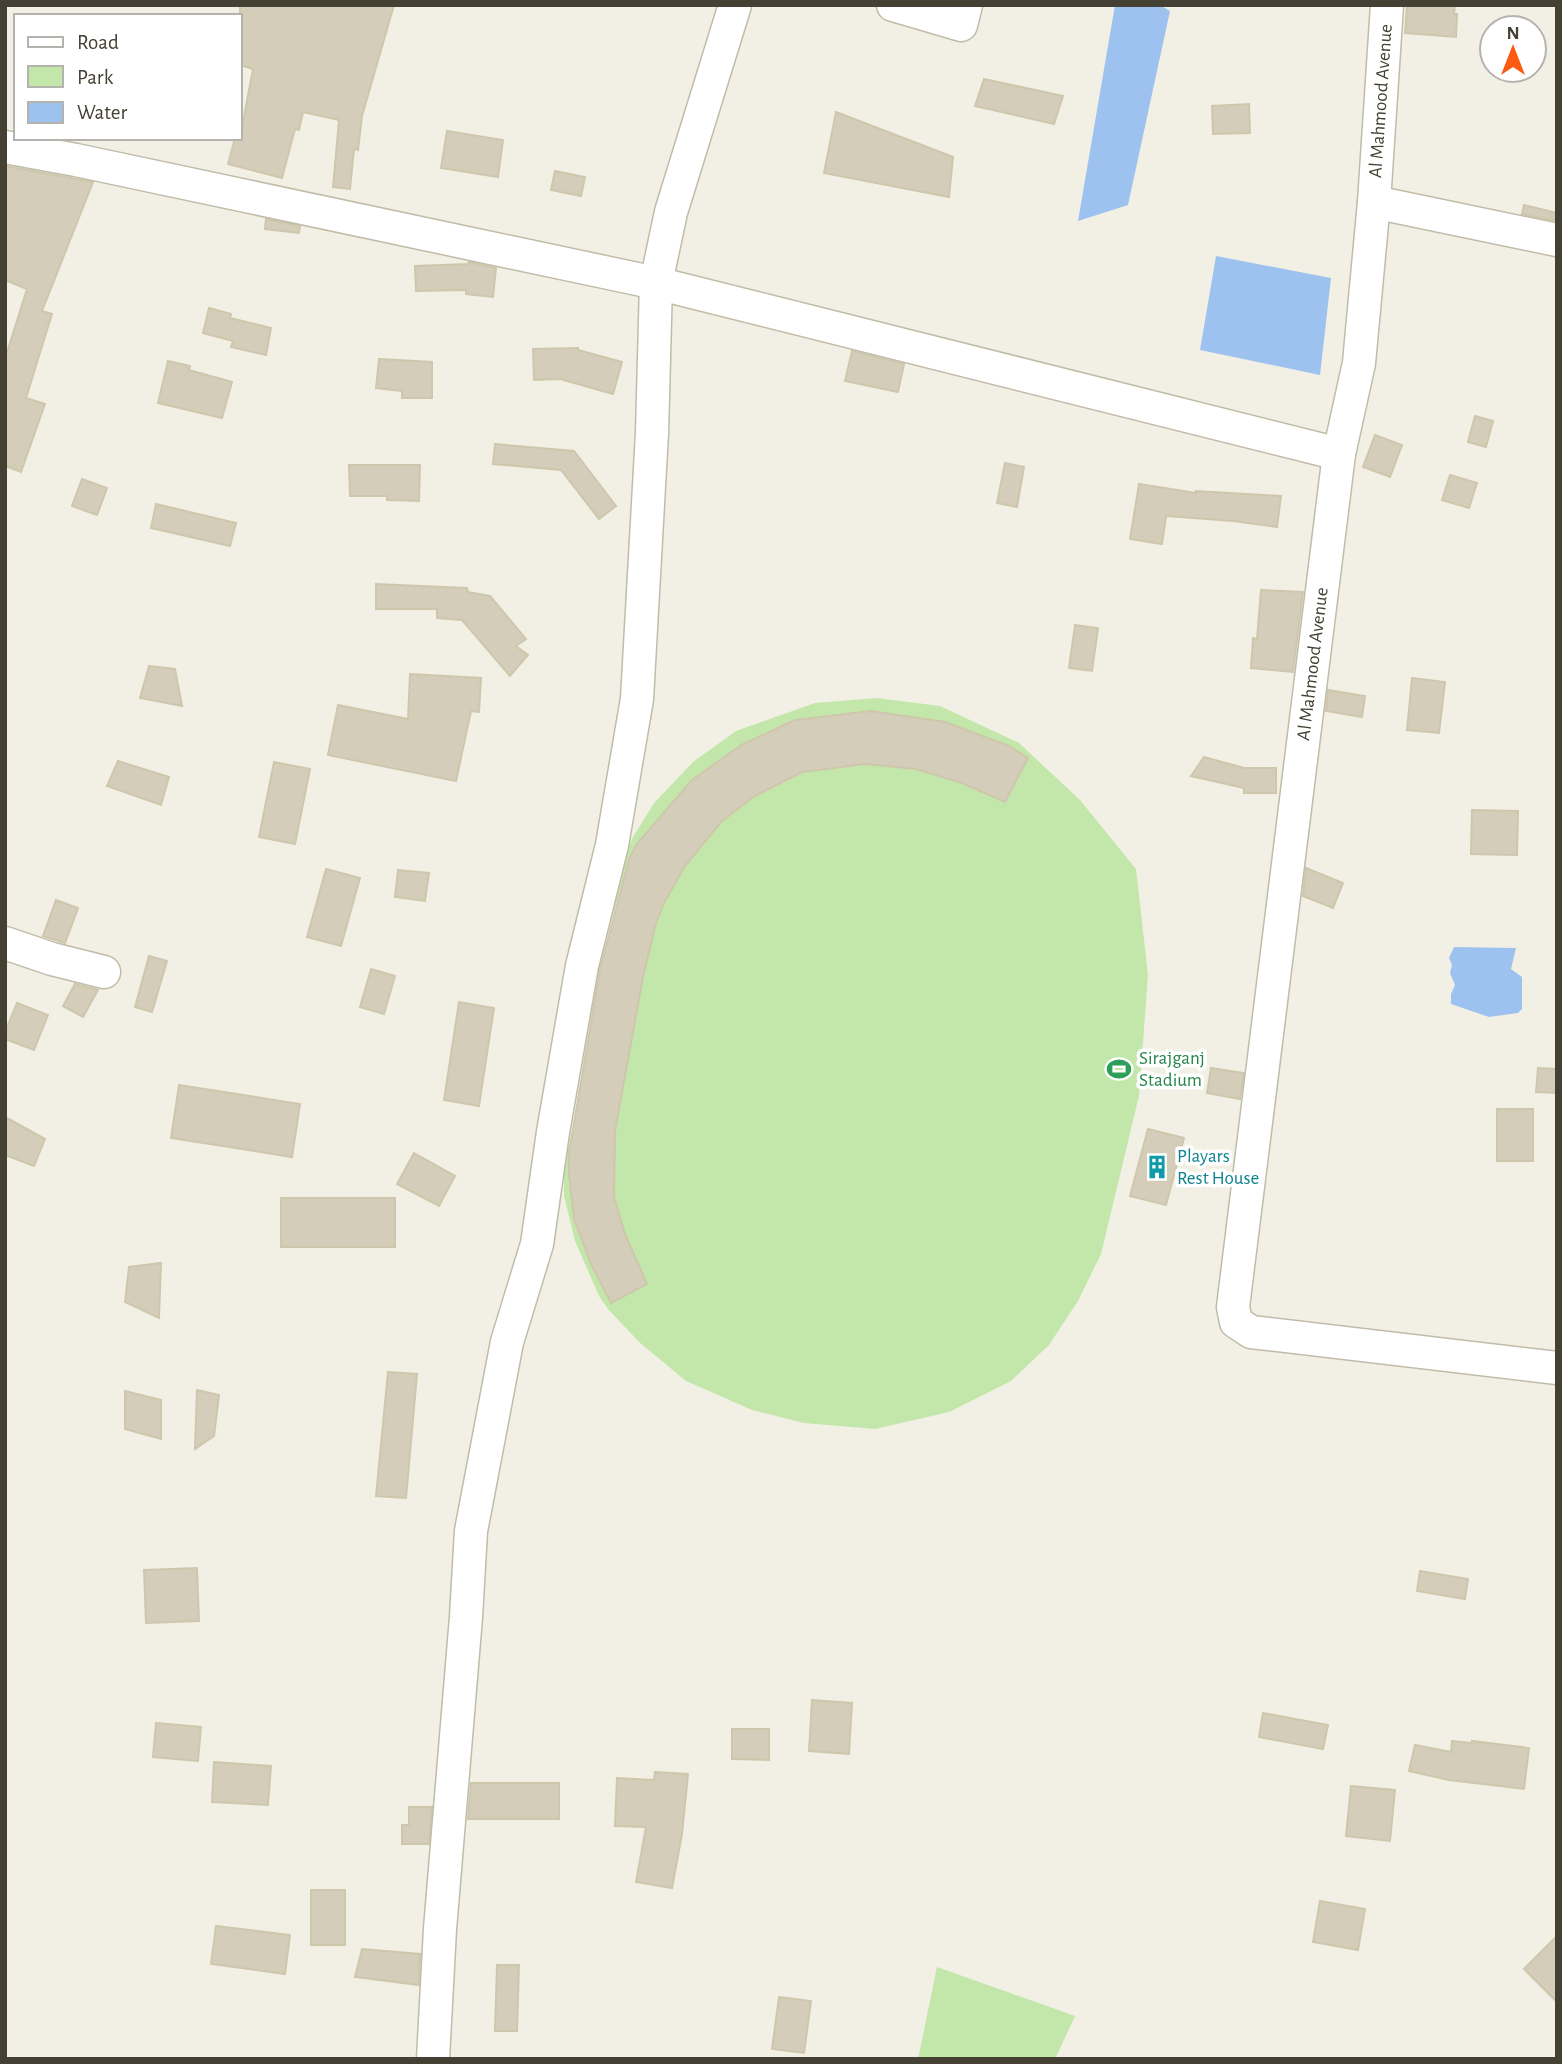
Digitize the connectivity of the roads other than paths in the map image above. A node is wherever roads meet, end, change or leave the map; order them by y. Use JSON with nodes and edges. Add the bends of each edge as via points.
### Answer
{"nodes":[{"id":1,"x":735,"y":5,"type":"edge"},
{"id":2,"x":893,"y":5,"type":"edge"},
{"id":3,"x":966,"y":5,"type":"edge"},
{"id":4,"x":1387,"y":5,"type":"edge"},
{"id":5,"x":5,"y":148,"type":"edge"},
{"id":6,"x":1374,"y":202,"type":"junction"},
{"id":7,"x":1557,"y":240,"type":"edge"},
{"id":8,"x":656,"y":283,"type":"junction"},
{"id":9,"x":1339,"y":454,"type":"junction"},
{"id":10,"x":5,"y":943,"type":"edge"},
{"id":11,"x":104,"y":972,"type":"dead end"},
{"id":12,"x":1557,"y":1368,"type":"edge"},
{"id":13,"x":433,"y":2059,"type":"edge"}],
"edges":[{"from":1,"to":8,"type":"street","via":[[671,212]]},
{"from":2,"to":3,"type":"street","via":[[961,25]]},
{"from":4,"to":6,"type":"street","name":"Al Mahmood Avenue"},
{"from":5,"to":8,"type":"street"},
{"from":6,"to":7,"type":"street"},
{"from":6,"to":9,"type":"street","name":"Al Mahmood Avenue","via":[[1359,363]]},
{"from":8,"to":9,"type":"street"},
{"from":8,"to":13,"type":"street","via":[[637,699],[612,845],[582,966],[537,1244],[507,1342],[471,1531]]},
{"from":9,"to":12,"type":"street","name":"Al Mahmood Avenue","via":[[1233,1307],[1236,1322],[1251,1332]]},
{"from":10,"to":11,"type":"street"}]}
